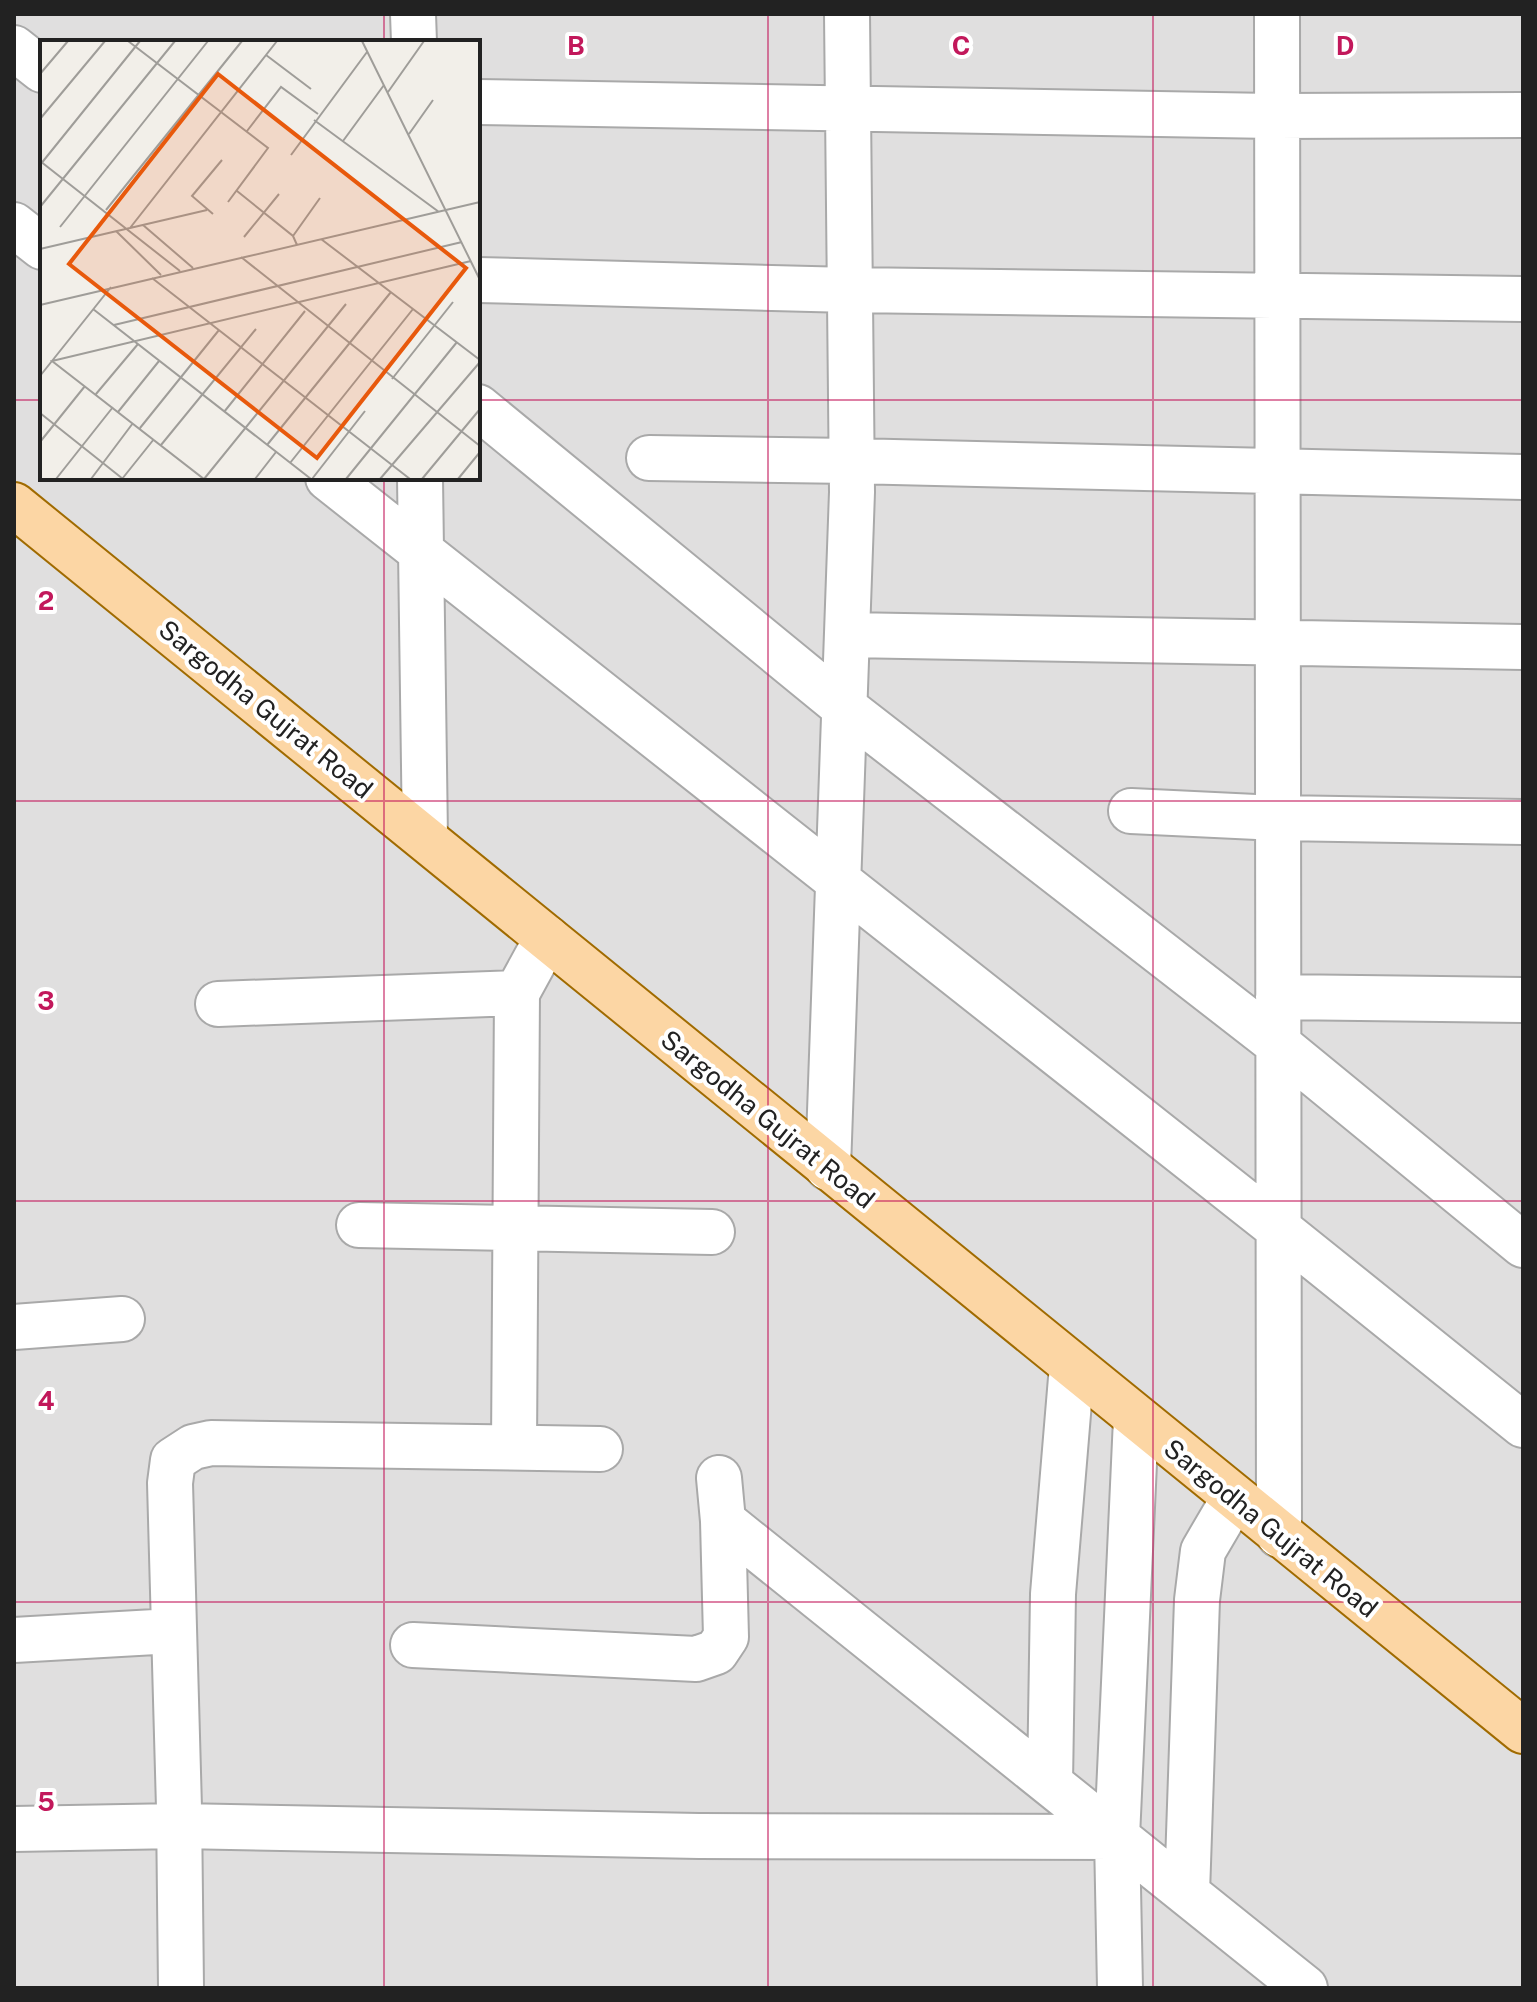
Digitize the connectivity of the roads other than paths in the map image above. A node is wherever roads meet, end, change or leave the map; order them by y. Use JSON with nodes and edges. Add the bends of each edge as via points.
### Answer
{"nodes":[{"id":1,"x":413,"y":14,"type":"edge"},
{"id":2,"x":847,"y":14,"type":"edge"},
{"id":3,"x":1277,"y":14,"type":"edge"},
{"id":4,"x":414,"y":40,"type":"edge"},
{"id":5,"x":14,"y":48,"type":"edge"},
{"id":6,"x":40,"y":68,"type":"edge"},
{"id":7,"x":480,"y":102,"type":"edge"},
{"id":8,"x":848,"y":110,"type":"junction"},
{"id":9,"x":1523,"y":115,"type":"edge"},
{"id":10,"x":1277,"y":116,"type":"junction"},
{"id":11,"x":14,"y":225,"type":"edge"},
{"id":12,"x":40,"y":245,"type":"edge"},
{"id":13,"x":480,"y":280,"type":"edge"},
{"id":14,"x":850,"y":290,"type":"junction"},
{"id":15,"x":1277,"y":295,"type":"junction"},
{"id":16,"x":1523,"y":299,"type":"edge"},
{"id":17,"x":480,"y":409,"type":"edge"},
{"id":18,"x":649,"y":458,"type":"dead end"},
{"id":19,"x":852,"y":461,"type":"junction"},
{"id":20,"x":1278,"y":472,"type":"junction"},
{"id":21,"x":1523,"y":477,"type":"edge"},
{"id":22,"x":331,"y":480,"type":"edge"},
{"id":23,"x":420,"y":480,"type":"edge"},
{"id":24,"x":14,"y":505,"type":"edge"},
{"id":25,"x":421,"y":552,"type":"junction"},
{"id":26,"x":847,"y":635,"type":"junction"},
{"id":27,"x":1278,"y":643,"type":"junction"},
{"id":28,"x":1523,"y":647,"type":"edge"},
{"id":29,"x":845,"y":708,"type":"junction"},
{"id":30,"x":1131,"y":811,"type":"dead end"},
{"id":31,"x":1278,"y":818,"type":"junction"},
{"id":32,"x":1523,"y":822,"type":"edge"},
{"id":33,"x":425,"y":838,"type":"junction"},
{"id":34,"x":839,"y":883,"type":"junction"},
{"id":35,"x":547,"y":938,"type":"junction"},
{"id":36,"x":517,"y":993,"type":"junction"},
{"id":37,"x":1278,"y":997,"type":"junction"},
{"id":38,"x":1523,"y":1000,"type":"edge"},
{"id":39,"x":218,"y":1004,"type":"dead end"},
{"id":40,"x":1278,"y":1044,"type":"junction"},
{"id":41,"x":828,"y":1168,"type":"junction"},
{"id":42,"x":359,"y":1225,"type":"dead end"},
{"id":43,"x":515,"y":1228,"type":"junction"},
{"id":44,"x":1279,"y":1229,"type":"junction"},
{"id":45,"x":712,"y":1232,"type":"dead end"},
{"id":46,"x":1523,"y":1245,"type":"edge"},
{"id":47,"x":122,"y":1319,"type":"dead end"},
{"id":48,"x":14,"y":1327,"type":"edge"},
{"id":49,"x":1072,"y":1366,"type":"junction"},
{"id":50,"x":1136,"y":1419,"type":"junction"},
{"id":51,"x":1523,"y":1425,"type":"edge"},
{"id":52,"x":514,"y":1447,"type":"junction"},
{"id":53,"x":600,"y":1449,"type":"dead end"},
{"id":54,"x":719,"y":1478,"type":"dead end"},
{"id":55,"x":1234,"y":1498,"type":"junction"},
{"id":56,"x":723,"y":1521,"type":"junction"},
{"id":57,"x":1279,"y":1535,"type":"junction"},
{"id":58,"x":173,"y":1631,"type":"junction"},
{"id":59,"x":14,"y":1640,"type":"edge"},
{"id":60,"x":413,"y":1645,"type":"dead end"},
{"id":61,"x":1505,"y":1705,"type":"edge"},
{"id":62,"x":1523,"y":1731,"type":"edge"},
{"id":63,"x":1050,"y":1783,"type":"junction"},
{"id":64,"x":179,"y":1826,"type":"junction"},
{"id":65,"x":14,"y":1829,"type":"edge"},
{"id":66,"x":1117,"y":1837,"type":"junction"},
{"id":67,"x":1187,"y":1893,"type":"junction"},
{"id":68,"x":181,"y":1988,"type":"edge"},
{"id":69,"x":1120,"y":1988,"type":"edge"},
{"id":70,"x":1305,"y":1988,"type":"edge"}],
"edges":[{"from":1,"to":4,"type":"street"},
{"from":2,"to":8,"type":"street"},
{"from":3,"to":10,"type":"street"},
{"from":5,"to":6,"type":"street"},
{"from":7,"to":8,"type":"street"},
{"from":8,"to":10,"type":"street"},
{"from":8,"to":14,"type":"street"},
{"from":9,"to":10,"type":"street"},
{"from":10,"to":15,"type":"street"},
{"from":11,"to":12,"type":"street"},
{"from":13,"to":14,"type":"street"},
{"from":14,"to":15,"type":"street"},
{"from":14,"to":19,"type":"street"},
{"from":15,"to":16,"type":"street"},
{"from":15,"to":20,"type":"street"},
{"from":17,"to":29,"type":"street"},
{"from":18,"to":19,"type":"street"},
{"from":19,"to":20,"type":"street"},
{"from":19,"to":26,"type":"street"},
{"from":20,"to":21,"type":"street"},
{"from":20,"to":27,"type":"street"},
{"from":22,"to":25,"type":"street"},
{"from":23,"to":25,"type":"street"},
{"from":24,"to":33,"type":"main road","name":"Sargodha Gujrat Road"},
{"from":25,"to":33,"type":"street"},
{"from":25,"to":34,"type":"street"},
{"from":26,"to":27,"type":"street"},
{"from":26,"to":29,"type":"street"},
{"from":27,"to":28,"type":"street"},
{"from":27,"to":31,"type":"street"},
{"from":29,"to":34,"type":"street"},
{"from":29,"to":40,"type":"street"},
{"from":30,"to":31,"type":"street"},
{"from":31,"to":32,"type":"street"},
{"from":31,"to":37,"type":"street"},
{"from":33,"to":35,"type":"main road","name":"Sargodha Gujrat Road"},
{"from":34,"to":41,"type":"street"},
{"from":34,"to":44,"type":"street"},
{"from":35,"to":36,"type":"street"},
{"from":35,"to":41,"type":"main road","name":"Sargodha Gujrat Road"},
{"from":36,"to":39,"type":"street"},
{"from":36,"to":43,"type":"street"},
{"from":37,"to":38,"type":"street"},
{"from":37,"to":40,"type":"street"},
{"from":40,"to":44,"type":"street"},
{"from":40,"to":46,"type":"street"},
{"from":41,"to":49,"type":"main road","name":"Sargodha Gujrat Road"},
{"from":42,"to":43,"type":"street"},
{"from":43,"to":45,"type":"street"},
{"from":43,"to":52,"type":"street"},
{"from":44,"to":51,"type":"street"},
{"from":44,"to":57,"type":"street"},
{"from":47,"to":48,"type":"street"},
{"from":49,"to":50,"type":"main road","name":"Sargodha Gujrat Road"},
{"from":49,"to":63,"type":"street","via":[[1053,1594]]},
{"from":50,"to":55,"type":"main road","name":"Sargodha Gujrat Road"},
{"from":50,"to":66,"type":"street"},
{"from":52,"to":53,"type":"street"},
{"from":52,"to":58,"type":"street","via":[[193,1447],[173,1460],[170,1483]]},
{"from":54,"to":56,"type":"street"},
{"from":55,"to":57,"type":"main road","name":"Sargodha Gujrat Road"},
{"from":55,"to":67,"type":"street","via":[[1203,1551],[1200,1569]]},
{"from":56,"to":60,"type":"street","via":[[726,1637],[716,1652],[696,1659]]},
{"from":56,"to":63,"type":"street"},
{"from":57,"to":61,"type":"main road","name":"Sargodha Gujrat Road"},
{"from":58,"to":59,"type":"street"},
{"from":58,"to":64,"type":"street"},
{"from":61,"to":62,"type":"main road","name":"Sargodha Gujrat Road"},
{"from":63,"to":66,"type":"street"},
{"from":64,"to":65,"type":"street"},
{"from":64,"to":66,"type":"street"},
{"from":64,"to":68,"type":"street"},
{"from":66,"to":67,"type":"street"},
{"from":66,"to":69,"type":"street"},
{"from":67,"to":70,"type":"street"}]}
